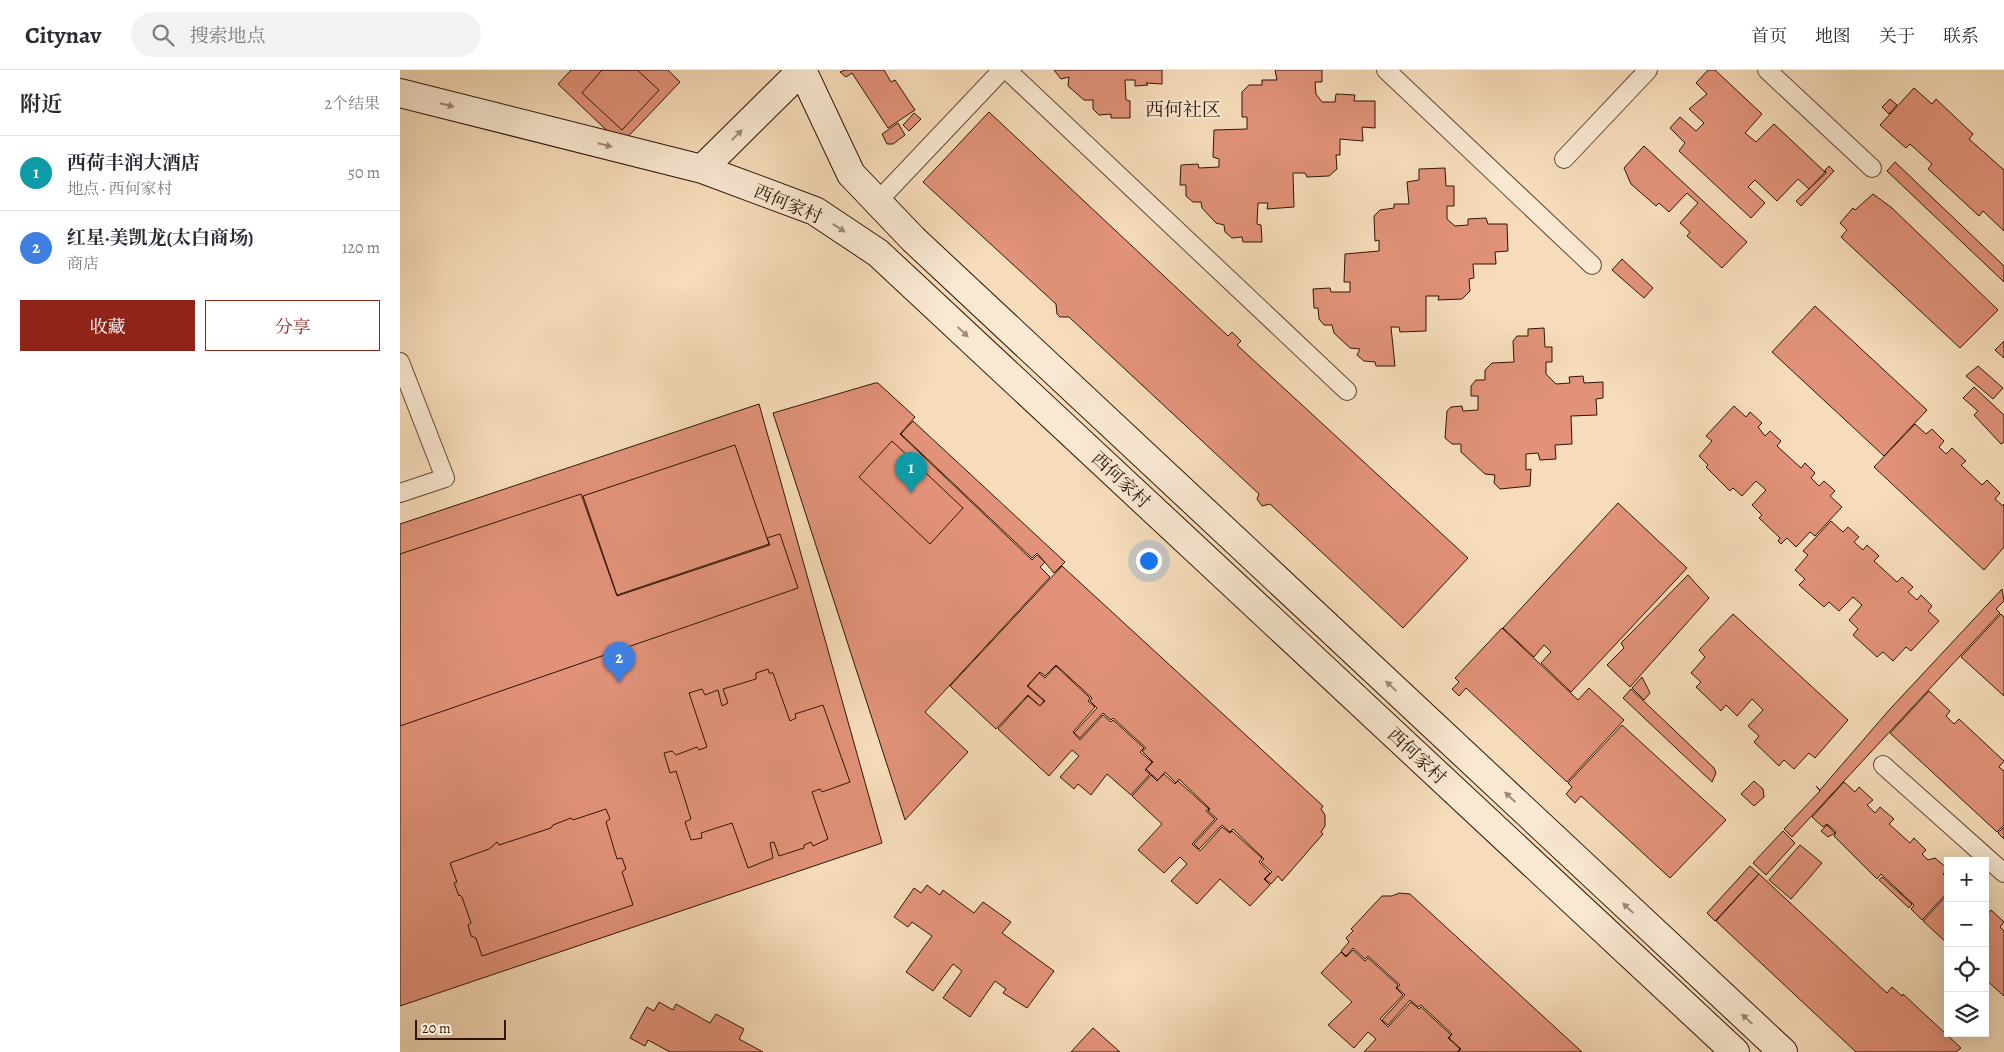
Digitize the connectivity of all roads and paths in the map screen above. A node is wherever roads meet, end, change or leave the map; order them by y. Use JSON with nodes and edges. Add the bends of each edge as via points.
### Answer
{"nodes":[{"id":1,"x":802,"y":70,"type":"edge"},
{"id":2,"x":1002,"y":70,"type":"edge"},
{"id":3,"x":1007,"y":70,"type":"edge"},
{"id":4,"x":1386,"y":70,"type":"edge"},
{"id":5,"x":1648,"y":70,"type":"edge"},
{"id":6,"x":1767,"y":70,"type":"edge"},
{"id":7,"x":400,"y":93,"type":"edge"},
{"id":8,"x":1564,"y":159,"type":"dead end"},
{"id":9,"x":1872,"y":168,"type":"dead end"},
{"id":10,"x":702,"y":170,"type":"junction"},
{"id":11,"x":878,"y":202,"type":"junction"},
{"id":12,"x":1592,"y":266,"type":"dead end"},
{"id":13,"x":400,"y":362,"type":"edge"},
{"id":14,"x":1347,"y":391,"type":"dead end"},
{"id":15,"x":400,"y":493,"type":"edge"},
{"id":16,"x":1883,"y":765,"type":"dead end"},
{"id":17,"x":2004,"y":873,"type":"edge"},
{"id":18,"x":1735,"y":1052,"type":"edge"},
{"id":19,"x":1783,"y":1052,"type":"edge"}],
"edges":[{"from":10,"to":1,"type":"street","one_way":true},
{"from":1,"to":11,"type":"street","name":"西何家村","via":[[851,174]]},
{"from":2,"to":11,"type":"lane"},
{"from":3,"to":14,"type":"lane"},
{"from":4,"to":12,"type":"lane"},
{"from":5,"to":8,"type":"lane"},
{"from":6,"to":9,"type":"lane"},
{"from":7,"to":10,"type":"street","name":"西何家村","one_way":true},
{"from":10,"to":18,"type":"street","name":"西何家村","one_way":true,"via":[[815,211],[878,253]]},
{"from":19,"to":11,"type":"street","name":"西何家村","one_way":true,"via":[[921,246]]},
{"from":13,"to":15,"type":"lane","via":[[445,478]]},
{"from":16,"to":17,"type":"lane"}]}
